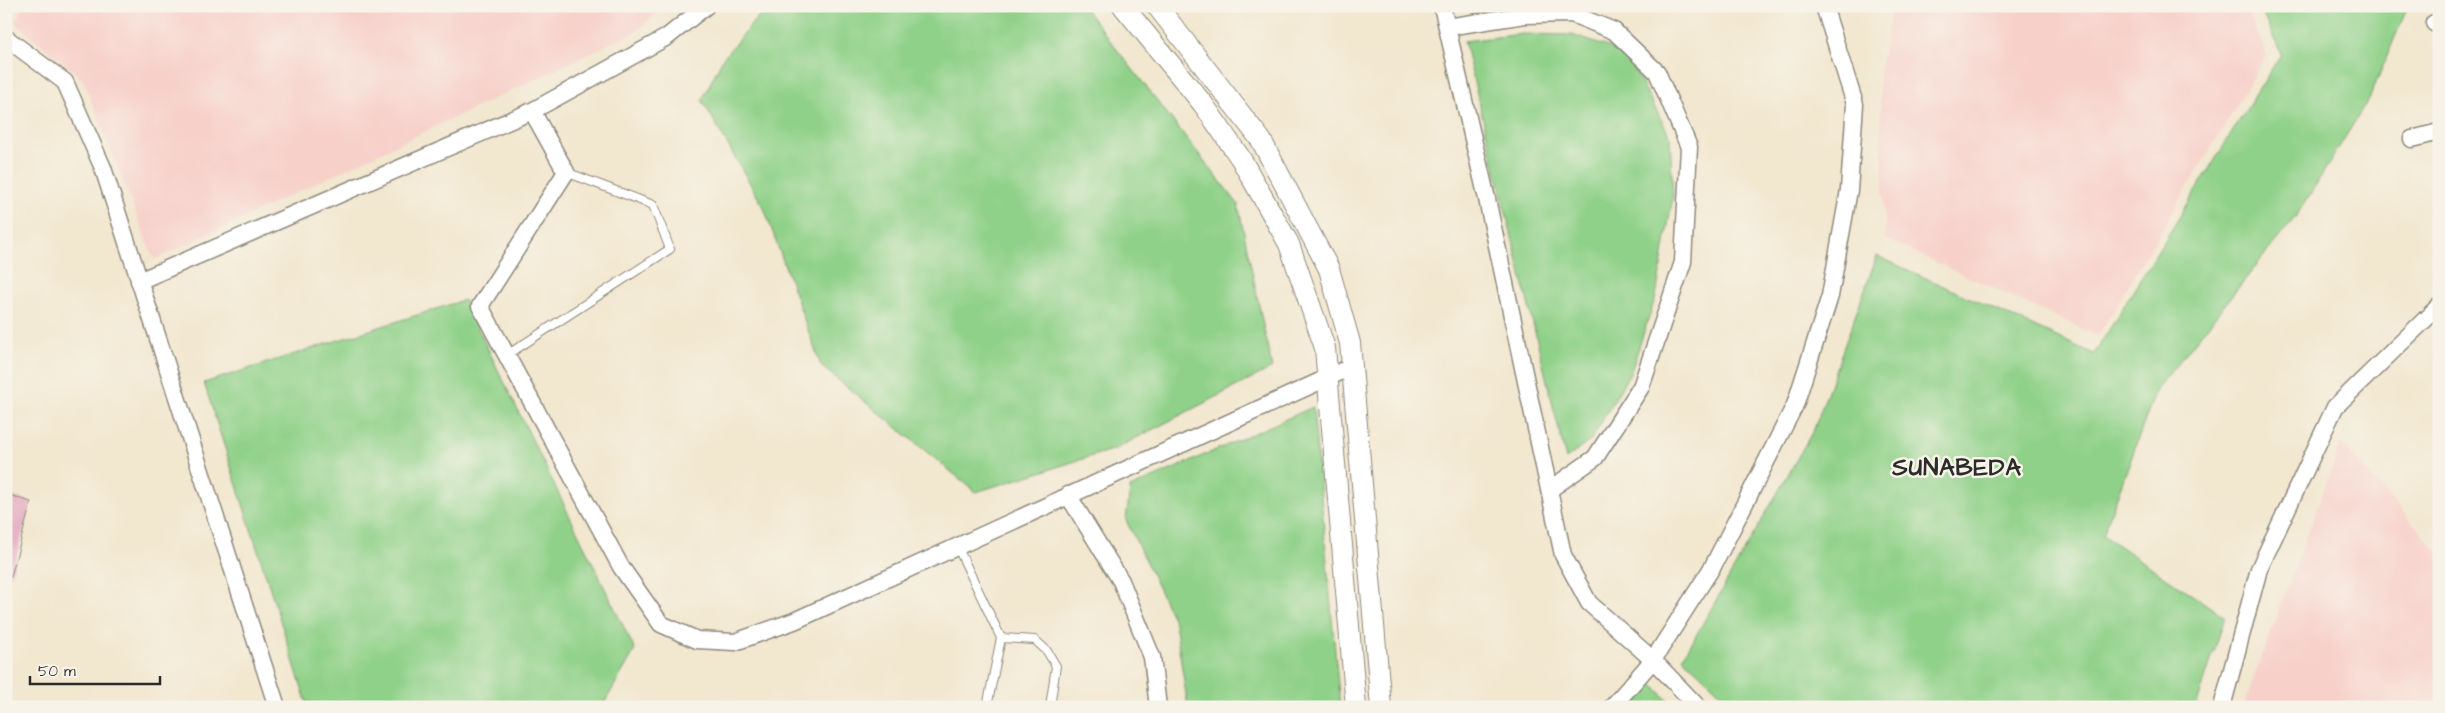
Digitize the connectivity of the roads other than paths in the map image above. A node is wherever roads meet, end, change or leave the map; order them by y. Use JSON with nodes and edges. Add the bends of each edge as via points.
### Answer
{"nodes":[{"id":1,"x":1123,"y":6,"type":"edge"},
{"id":2,"x":1158,"y":6,"type":"edge"},
{"id":3,"x":1442,"y":6,"type":"edge"},
{"id":4,"x":1824,"y":6,"type":"edge"},
{"id":5,"x":696,"y":9,"type":"edge"},
{"id":6,"x":1447,"y":27,"type":"junction"},
{"id":7,"x":6,"y":38,"type":"edge"},
{"id":8,"x":532,"y":111,"type":"junction"},
{"id":9,"x":2439,"y":132,"type":"edge"},
{"id":10,"x":2412,"y":139,"type":"dead end"},
{"id":11,"x":566,"y":172,"type":"junction"},
{"id":12,"x":139,"y":280,"type":"junction"},
{"id":13,"x":2439,"y":306,"type":"edge"},
{"id":14,"x":507,"y":355,"type":"junction"},
{"id":15,"x":1351,"y":367,"type":"junction"},
{"id":16,"x":1328,"y":377,"type":"junction"},
{"id":17,"x":1549,"y":490,"type":"junction"},
{"id":18,"x":1068,"y":495,"type":"junction"},
{"id":19,"x":957,"y":546,"type":"junction"},
{"id":20,"x":1001,"y":638,"type":"junction"},
{"id":21,"x":1653,"y":660,"type":"junction"},
{"id":22,"x":278,"y":707,"type":"edge"},
{"id":23,"x":987,"y":707,"type":"edge"},
{"id":24,"x":1050,"y":707,"type":"edge"},
{"id":25,"x":1158,"y":707,"type":"edge"},
{"id":26,"x":1356,"y":707,"type":"edge"},
{"id":27,"x":1381,"y":707,"type":"edge"},
{"id":28,"x":1612,"y":707,"type":"edge"},
{"id":29,"x":1698,"y":707,"type":"edge"},
{"id":30,"x":2222,"y":707,"type":"edge"}],
"edges":[{"from":1,"to":16,"type":"street","via":[[1208,112],[1241,159],[1284,236],[1325,348]]},
{"from":2,"to":15,"type":"street","via":[[1261,140],[1328,269],[1350,343]]},
{"from":3,"to":6,"type":"street"},
{"from":4,"to":21,"type":"street","via":[[1855,104],[1849,190],[1830,296],[1795,405],[1713,566]]},
{"from":5,"to":8,"type":"street","via":[[667,37]]},
{"from":6,"to":17,"type":"street"},
{"from":6,"to":17,"type":"street","via":[[1525,15],[1572,14],[1614,31],[1657,72],[1689,147],[1684,262],[1641,387],[1596,458]]},
{"from":7,"to":12,"type":"street","via":[[65,82],[103,168]]},
{"from":8,"to":11,"type":"street"},
{"from":8,"to":12,"type":"street"},
{"from":9,"to":10,"type":"street"},
{"from":11,"to":14,"type":"street","via":[[480,306]]},
{"from":11,"to":14,"type":"lane","via":[[653,205],[670,249]]},
{"from":12,"to":22,"type":"street"},
{"from":13,"to":30,"type":"street","via":[[2335,407],[2259,569]]},
{"from":14,"to":19,"type":"street","via":[[622,567],[661,624],[697,640],[735,642],[794,621]]},
{"from":15,"to":16,"type":"street"},
{"from":15,"to":27,"type":"street"},
{"from":16,"to":18,"type":"street"},
{"from":16,"to":26,"type":"street"},
{"from":17,"to":21,"type":"street","via":[[1563,555],[1589,603]]},
{"from":18,"to":19,"type":"street"},
{"from":18,"to":25,"type":"street","via":[[1121,581],[1152,657]]},
{"from":19,"to":20,"type":"lane"},
{"from":20,"to":23,"type":"lane"},
{"from":20,"to":24,"type":"lane","via":[[1035,640],[1047,651],[1056,666]]},
{"from":21,"to":28,"type":"street"},
{"from":21,"to":29,"type":"street"}]}
